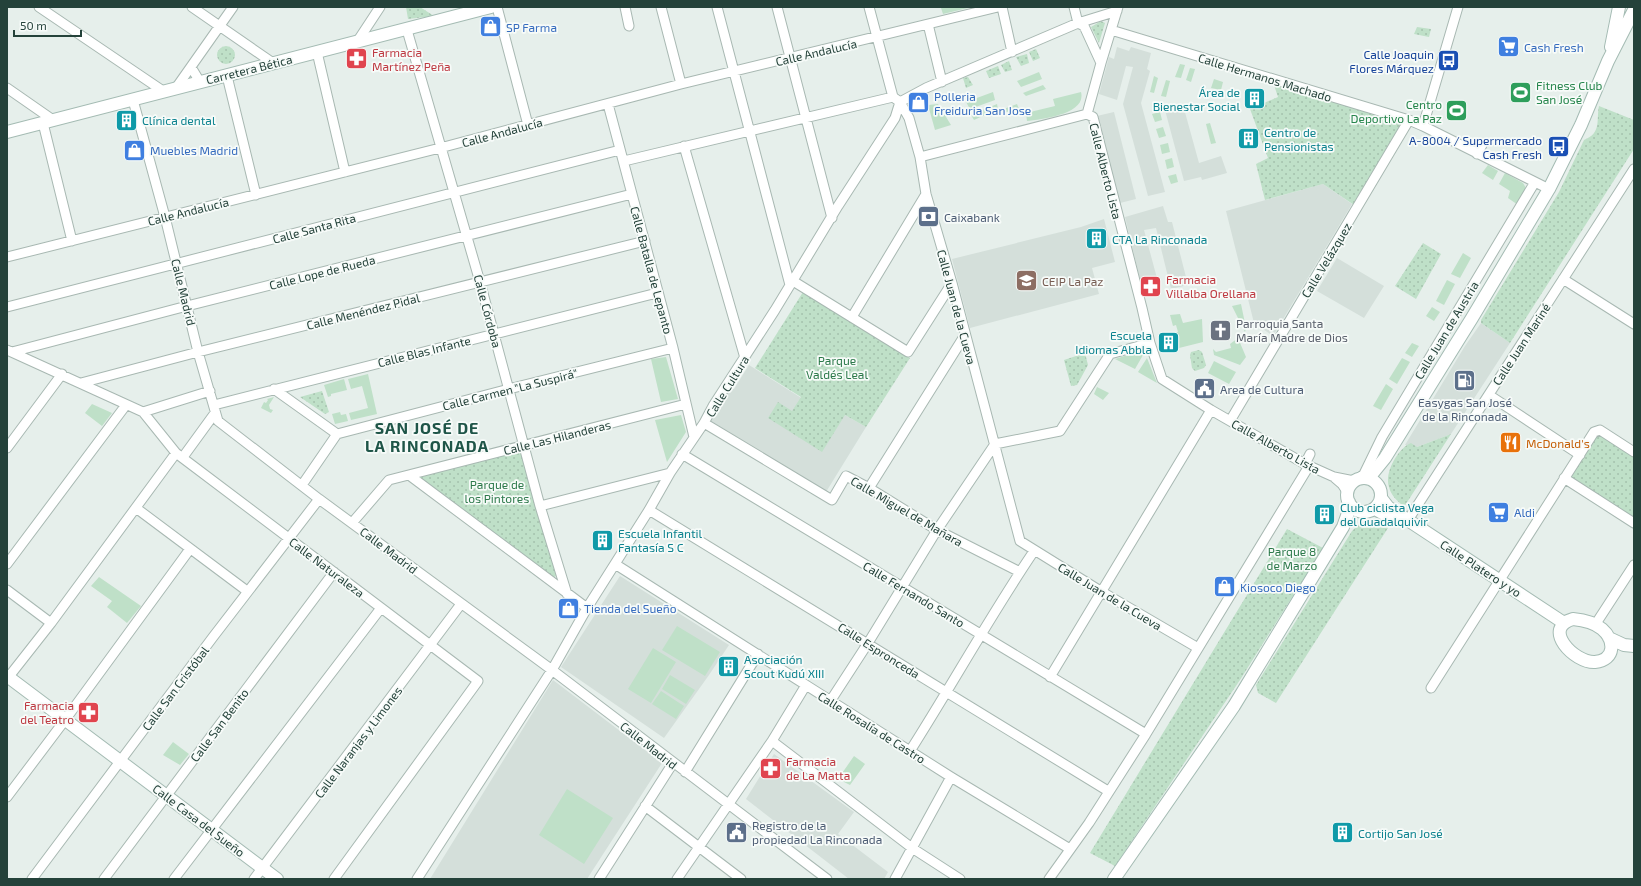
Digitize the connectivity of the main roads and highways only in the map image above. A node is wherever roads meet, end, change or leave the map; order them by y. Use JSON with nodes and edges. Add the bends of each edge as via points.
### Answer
{"nodes":[{"id":1,"x":491,"y":7,"type":"edge"},
{"id":2,"x":1619,"y":7,"type":"edge"},
{"id":3,"x":1634,"y":10,"type":"edge"},
{"id":4,"x":1608,"y":61,"type":"junction"},
{"id":5,"x":7,"y":132,"type":"edge"},
{"id":6,"x":1385,"y":458,"type":"junction"},
{"id":7,"x":1360,"y":480,"type":"junction"},
{"id":8,"x":1348,"y":498,"type":"junction"},
{"id":9,"x":1375,"y":501,"type":"junction"},
{"id":10,"x":1343,"y":527,"type":"junction"},
{"id":11,"x":1498,"y":583,"type":"junction"},
{"id":12,"x":1562,"y":625,"type":"junction"},
{"id":13,"x":1609,"y":638,"type":"junction"},
{"id":14,"x":1634,"y":646,"type":"edge"},
{"id":15,"x":1611,"y":652,"type":"junction"},
{"id":16,"x":8,"y":677,"type":"edge"},
{"id":17,"x":277,"y":879,"type":"edge"},
{"id":18,"x":1114,"y":879,"type":"edge"}],
"edges":[{"from":1,"to":5,"type":"main road","name":"Carretera Bética"},
{"from":2,"to":4,"type":"main road"},
{"from":3,"to":4,"type":"main road"},
{"from":4,"to":6,"type":"main road","via":[[1581,125],[1549,189]]},
{"from":6,"to":7,"type":"main road","via":[[1372,474]]},
{"from":6,"to":9,"type":"main road"},
{"from":7,"to":8,"type":"main road","via":[[1349,489]]},
{"from":7,"to":9,"type":"main road","via":[[1376,483]]},
{"from":8,"to":9,"type":"main road","via":[[1355,509]]},
{"from":8,"to":10,"type":"main road","via":[[1348,513]]},
{"from":9,"to":10,"type":"main road"},
{"from":9,"to":11,"type":"main road","name":"Calle Platero y yo","via":[[1408,520]]},
{"from":9,"to":11,"type":"main road","name":"Calle Platero y yo","via":[[1384,513]]},
{"from":10,"to":18,"type":"main road","via":[[1234,706]]},
{"from":11,"to":12,"type":"main road","name":"Calle Platero y yo"},
{"from":12,"to":13,"type":"main road","via":[[1573,619],[1580,620],[1595,625]]},
{"from":12,"to":15,"type":"main road","via":[[1561,640],[1566,648],[1583,660],[1603,661]]},
{"from":13,"to":14,"type":"main road","via":[[1624,645]]},
{"from":13,"to":15,"type":"main road"},
{"from":14,"to":15,"type":"main road"},
{"from":16,"to":17,"type":"main road","name":"Calle Casa del Sueño"}]}
